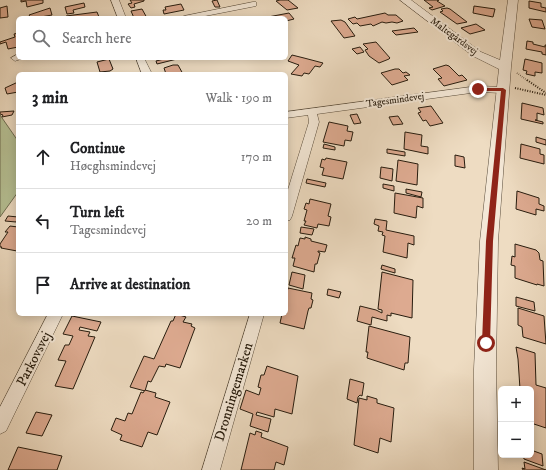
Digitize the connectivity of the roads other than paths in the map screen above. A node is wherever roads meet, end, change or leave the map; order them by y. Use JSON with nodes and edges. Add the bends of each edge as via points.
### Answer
{"nodes":[{"id":1,"x":115,"y":0,"type":"edge"},
{"id":2,"x":405,"y":0,"type":"edge"},
{"id":3,"x":513,"y":0,"type":"edge"},
{"id":4,"x":254,"y":4,"type":"dead end"},
{"id":5,"x":121,"y":16,"type":"edge"},
{"id":6,"x":194,"y":16,"type":"edge"},
{"id":7,"x":141,"y":60,"type":"edge"},
{"id":8,"x":505,"y":67,"type":"junction"},
{"id":9,"x":146,"y":72,"type":"edge"},
{"id":10,"x":504,"y":88,"type":"junction"},
{"id":11,"x":312,"y":112,"type":"junction"},
{"id":12,"x":288,"y":115,"type":"edge"},
{"id":13,"x":288,"y":209,"type":"edge"},
{"id":14,"x":55,"y":316,"type":"edge"},
{"id":15,"x":256,"y":316,"type":"edge"},
{"id":16,"x":0,"y":425,"type":"edge"},
{"id":17,"x":211,"y":470,"type":"edge"},
{"id":18,"x":486,"y":470,"type":"edge"}],
"edges":[{"from":1,"to":5,"type":"street"},
{"from":2,"to":8,"type":"street","name":"Maltegårdsvej","via":[[477,54]]},
{"from":3,"to":8,"type":"street"},
{"from":4,"to":6,"type":"street"},
{"from":7,"to":9,"type":"street"},
{"from":8,"to":10,"type":"street"},
{"from":10,"to":11,"type":"street","name":"Tagesmindevej","via":[[478,89]]},
{"from":10,"to":18,"type":"street","via":[[489,241],[485,369]]},
{"from":11,"to":12,"type":"street","name":"Tagesmindevej"},
{"from":11,"to":13,"type":"street","via":[[314,122]]},
{"from":14,"to":16,"type":"street","name":"Parkovsvej"},
{"from":15,"to":17,"type":"street","name":"Dronningemarken"}]}
